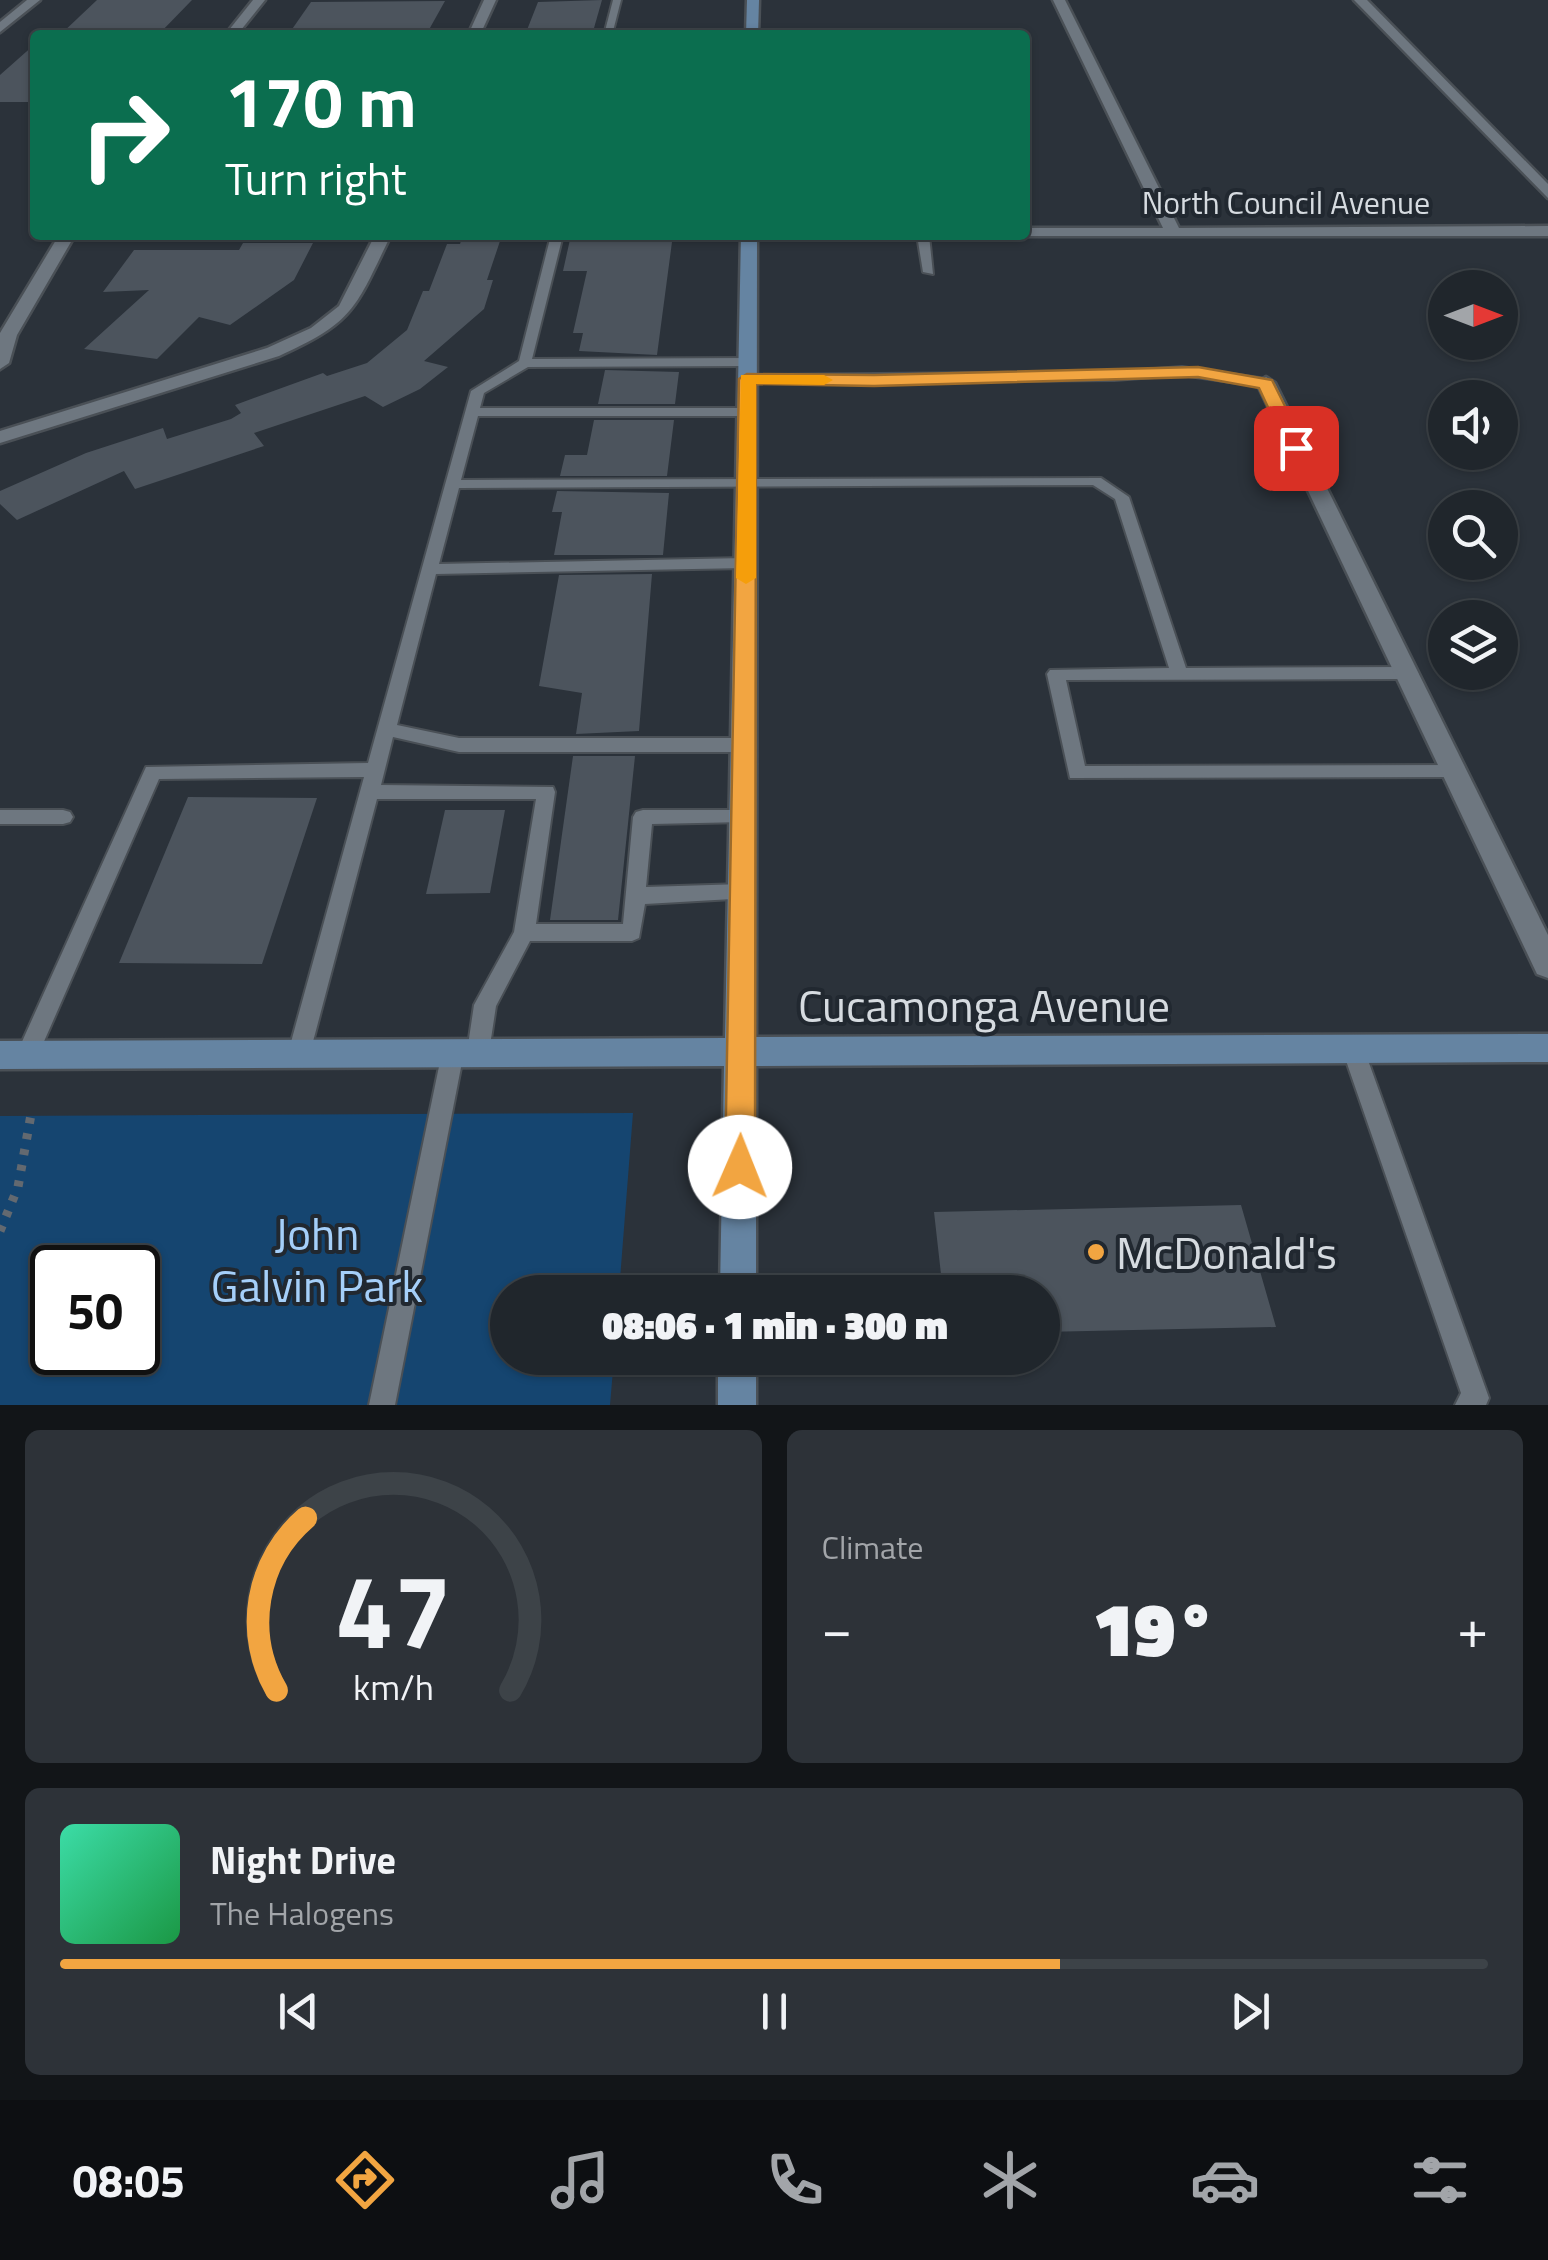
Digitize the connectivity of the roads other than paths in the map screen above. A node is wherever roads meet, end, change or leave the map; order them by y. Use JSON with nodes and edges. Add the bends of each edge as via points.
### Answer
{"nodes":[{"id":1,"x":34,"y":0,"type":"edge"},
{"id":2,"x":260,"y":0,"type":"edge"},
{"id":3,"x":490,"y":0,"type":"edge"},
{"id":4,"x":616,"y":0,"type":"edge"},
{"id":5,"x":752,"y":0,"type":"edge"},
{"id":6,"x":1058,"y":0,"type":"edge"},
{"id":7,"x":1360,"y":0,"type":"edge"},
{"id":8,"x":0,"y":28,"type":"edge"},
{"id":9,"x":235,"y":30,"type":"edge"},
{"id":10,"x":476,"y":30,"type":"edge"},
{"id":11,"x":609,"y":30,"type":"edge"},
{"id":12,"x":752,"y":30,"type":"edge"},
{"id":13,"x":1548,"y":193,"type":"edge"},
{"id":14,"x":1548,"y":231,"type":"edge"},
{"id":15,"x":1030,"y":232,"type":"edge"},
{"id":16,"x":1174,"y":233,"type":"junction"},
{"id":17,"x":64,"y":240,"type":"edge"},
{"id":18,"x":380,"y":240,"type":"edge"},
{"id":19,"x":556,"y":240,"type":"edge"},
{"id":20,"x":748,"y":240,"type":"edge"},
{"id":21,"x":924,"y":240,"type":"edge"},
{"id":22,"x":930,"y":272,"type":"dead end"},
{"id":23,"x":525,"y":363,"type":"junction"},
{"id":24,"x":0,"y":364,"type":"edge"},
{"id":25,"x":748,"y":370,"type":"junction"},
{"id":26,"x":1266,"y":384,"type":"joint"},
{"id":27,"x":472,"y":412,"type":"junction"},
{"id":28,"x":747,"y":412,"type":"junction"},
{"id":29,"x":0,"y":437,"type":"edge"},
{"id":30,"x":747,"y":480,"type":"junction"},
{"id":31,"x":452,"y":484,"type":"junction"},
{"id":32,"x":746,"y":563,"type":"junction"},
{"id":33,"x":430,"y":569,"type":"junction"},
{"id":34,"x":1405,"y":672,"type":"junction"},
{"id":35,"x":1179,"y":674,"type":"junction"},
{"id":36,"x":386,"y":729,"type":"junction"},
{"id":37,"x":745,"y":746,"type":"junction"},
{"id":38,"x":376,"y":770,"type":"junction"},
{"id":39,"x":1454,"y":772,"type":"junction"},
{"id":40,"x":369,"y":792,"type":"junction"},
{"id":41,"x":744,"y":815,"type":"junction"},
{"id":42,"x":0,"y":817,"type":"edge"},
{"id":43,"x":63,"y":817,"type":"dead end"},
{"id":44,"x":743,"y":892,"type":"junction"},
{"id":45,"x":636,"y":896,"type":"junction"},
{"id":46,"x":524,"y":933,"type":"junction"},
{"id":47,"x":1548,"y":965,"type":"edge"},
{"id":48,"x":1548,"y":1048,"type":"edge"},
{"id":49,"x":1354,"y":1049,"type":"junction"},
{"id":50,"x":742,"y":1051,"type":"junction"},
{"id":51,"x":465,"y":1052,"type":"junction"},
{"id":52,"x":300,"y":1053,"type":"junction"},
{"id":53,"x":14,"y":1055,"type":"edge"},
{"id":54,"x":738,"y":1275,"type":"edge"},
{"id":55,"x":738,"y":1375,"type":"edge"},
{"id":56,"x":382,"y":1405,"type":"edge"},
{"id":57,"x":737,"y":1405,"type":"edge"},
{"id":58,"x":1468,"y":1405,"type":"edge"}],
"edges":[{"from":1,"to":8,"type":"street"},
{"from":2,"to":9,"type":"street"},
{"from":3,"to":10,"type":"street"},
{"from":4,"to":11,"type":"lane"},
{"from":5,"to":12,"type":"main road"},
{"from":6,"to":16,"type":"street"},
{"from":7,"to":13,"type":"street"},
{"from":14,"to":16,"type":"street","name":"North Council Avenue"},
{"from":15,"to":16,"type":"street","name":"North Council Avenue"},
{"from":17,"to":24,"type":"street","via":[[8,335]]},
{"from":18,"to":29,"type":"street","via":[[346,309],[318,332]]},
{"from":19,"to":23,"type":"lane"},
{"from":20,"to":25,"type":"main road"},
{"from":21,"to":22,"type":"lane"},
{"from":23,"to":25,"type":"lane"},
{"from":23,"to":27,"type":"lane","via":[[478,391]]},
{"from":25,"to":26,"type":"lane","via":[[1094,377],[1182,371]]},
{"from":25,"to":28,"type":"main road"},
{"from":26,"to":34,"type":"street"},
{"from":27,"to":28,"type":"lane"},
{"from":27,"to":31,"type":"lane"},
{"from":28,"to":30,"type":"main road"},
{"from":30,"to":31,"type":"lane"},
{"from":30,"to":32,"type":"main road"},
{"from":30,"to":35,"type":"lane","via":[[1096,481],[1122,498]]},
{"from":31,"to":33,"type":"lane"},
{"from":32,"to":33,"type":"lane"},
{"from":32,"to":37,"type":"main road"},
{"from":33,"to":36,"type":"lane"},
{"from":34,"to":35,"type":"lane"},
{"from":34,"to":39,"type":"street"},
{"from":35,"to":39,"type":"lane","via":[[1056,674],[1077,773]]},
{"from":36,"to":37,"type":"lane","via":[[458,744]]},
{"from":36,"to":38,"type":"lane"},
{"from":37,"to":41,"type":"main road"},
{"from":38,"to":40,"type":"lane"},
{"from":38,"to":53,"type":"lane","via":[[152,772]]},
{"from":39,"to":47,"type":"street"},
{"from":40,"to":46,"type":"lane","via":[[546,792]]},
{"from":40,"to":52,"type":"lane"},
{"from":41,"to":44,"type":"main road"},
{"from":41,"to":45,"type":"lane","via":[[643,817]]},
{"from":42,"to":43,"type":"lane"},
{"from":44,"to":45,"type":"lane"},
{"from":44,"to":50,"type":"main road"},
{"from":45,"to":46,"type":"lane","via":[[632,932]]},
{"from":46,"to":51,"type":"lane"},
{"from":48,"to":49,"type":"main road","name":"Cucamonga Avenue"},
{"from":49,"to":50,"type":"main road","name":"Cucamonga Avenue"},
{"from":49,"to":58,"type":"lane","via":[[1476,1398]]},
{"from":50,"to":51,"type":"main road","name":"Cucamonga Avenue"},
{"from":50,"to":54,"type":"main road"},
{"from":51,"to":52,"type":"main road","name":"Cucamonga Avenue"},
{"from":51,"to":56,"type":"lane"},
{"from":52,"to":53,"type":"main road","name":"Cucamonga Avenue"},
{"from":55,"to":57,"type":"main road"}]}
